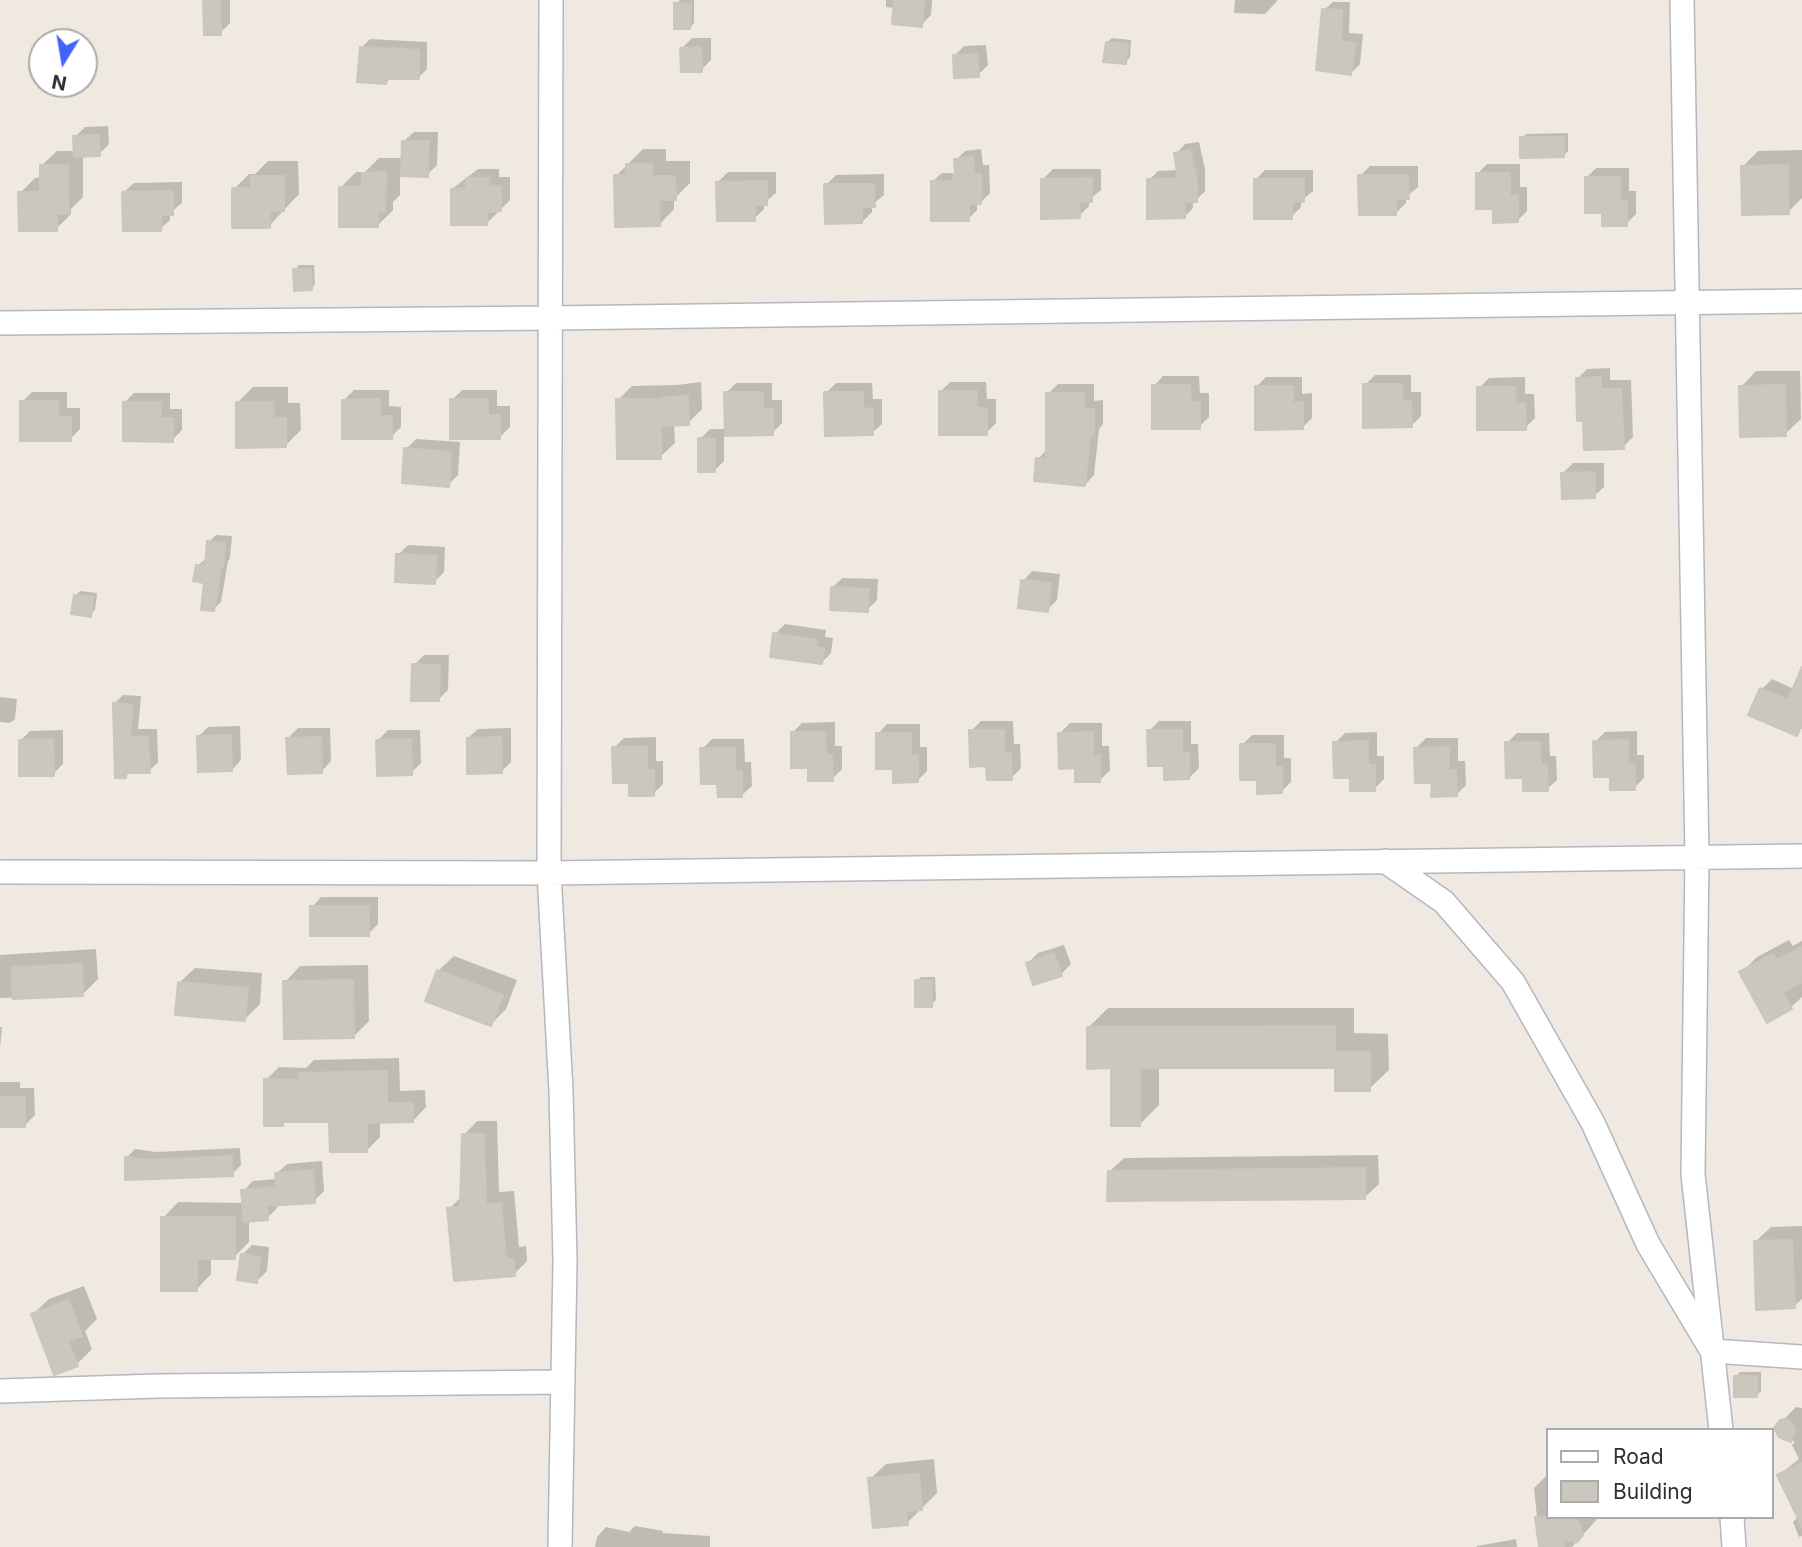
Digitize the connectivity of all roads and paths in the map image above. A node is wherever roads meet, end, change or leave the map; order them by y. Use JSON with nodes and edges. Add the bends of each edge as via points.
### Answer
{"nodes":[{"id":1,"x":551,"y":0,"type":"edge"},
{"id":2,"x":1682,"y":0,"type":"edge"},
{"id":3,"x":1802,"y":300,"type":"edge"},
{"id":4,"x":1689,"y":303,"type":"junction"},
{"id":5,"x":552,"y":318,"type":"junction"},
{"id":6,"x":0,"y":323,"type":"edge"},
{"id":7,"x":1697,"y":856,"type":"junction"},
{"id":8,"x":1802,"y":856,"type":"edge"},
{"id":9,"x":1385,"y":861,"type":"junction"},
{"id":10,"x":0,"y":872,"type":"edge"},
{"id":11,"x":549,"y":873,"type":"junction"},
{"id":12,"x":1712,"y":1351,"type":"junction"},
{"id":13,"x":1802,"y":1357,"type":"edge"},
{"id":14,"x":562,"y":1382,"type":"junction"},
{"id":15,"x":0,"y":1391,"type":"edge"},
{"id":16,"x":1721,"y":1428,"type":"edge"},
{"id":17,"x":1731,"y":1519,"type":"edge"},
{"id":18,"x":560,"y":1547,"type":"edge"},
{"id":19,"x":1734,"y":1547,"type":"edge"}],
"edges":[{"from":1,"to":5,"type":"street"},
{"from":2,"to":4,"type":"street"},
{"from":3,"to":4,"type":"street"},
{"from":4,"to":5,"type":"street"},
{"from":4,"to":7,"type":"street"},
{"from":5,"to":6,"type":"street"},
{"from":5,"to":11,"type":"street"},
{"from":7,"to":8,"type":"street"},
{"from":7,"to":9,"type":"street"},
{"from":7,"to":12,"type":"street","via":[[1693,1174]]},
{"from":9,"to":11,"type":"street"},
{"from":9,"to":12,"type":"street","via":[[1444,902],[1513,982],[1593,1123],[1648,1244]]},
{"from":10,"to":11,"type":"street"},
{"from":11,"to":14,"type":"street","via":[[564,1163]]},
{"from":12,"to":13,"type":"street"},
{"from":12,"to":16,"type":"street"},
{"from":14,"to":15,"type":"street"},
{"from":14,"to":18,"type":"street"},
{"from":17,"to":19,"type":"street"}]}
